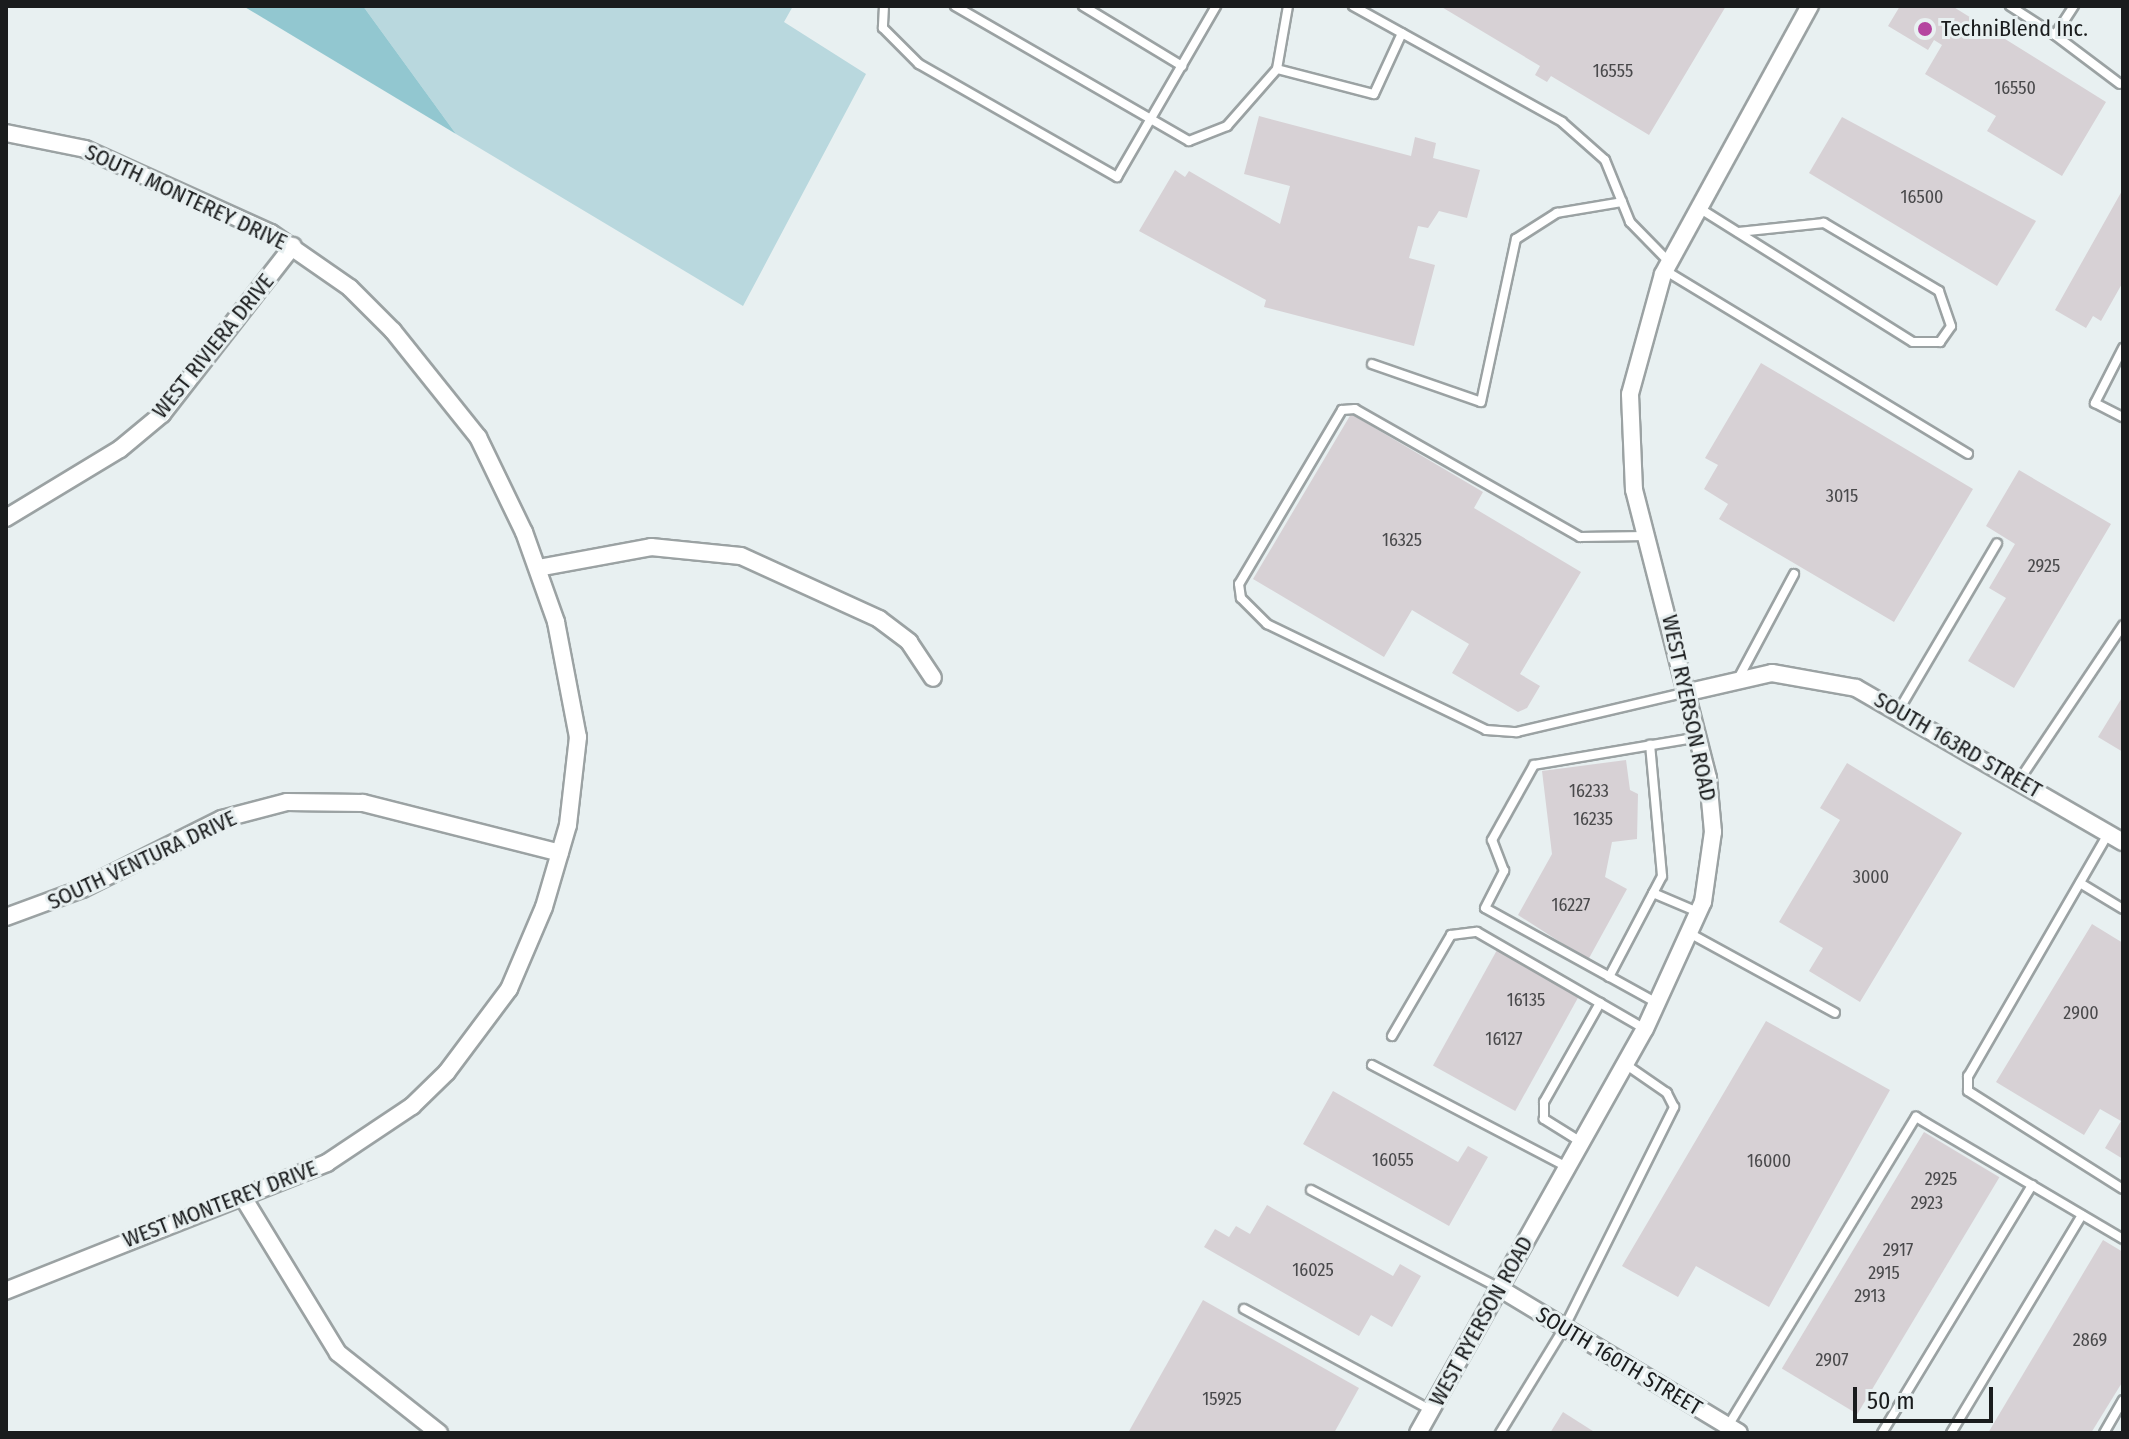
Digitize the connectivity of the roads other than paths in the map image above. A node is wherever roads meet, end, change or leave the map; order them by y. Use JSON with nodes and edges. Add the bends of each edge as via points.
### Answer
{"nodes":[{"id":1,"x":884,"y":6,"type":"edge"},
{"id":2,"x":955,"y":6,"type":"edge"},
{"id":3,"x":1083,"y":6,"type":"edge"},
{"id":4,"x":1217,"y":6,"type":"edge"},
{"id":5,"x":1288,"y":6,"type":"edge"},
{"id":6,"x":1353,"y":6,"type":"edge"},
{"id":7,"x":1810,"y":6,"type":"edge"},
{"id":8,"x":2010,"y":6,"type":"edge"},
{"id":9,"x":2074,"y":6,"type":"edge"},
{"id":10,"x":1402,"y":33,"type":"junction"},
{"id":11,"x":2055,"y":35,"type":"junction"},
{"id":12,"x":1182,"y":66,"type":"junction"},
{"id":13,"x":1277,"y":69,"type":"junction"},
{"id":14,"x":2120,"y":84,"type":"dead end"},
{"id":15,"x":1150,"y":121,"type":"junction"},
{"id":16,"x":6,"y":133,"type":"edge"},
{"id":17,"x":1622,"y":202,"type":"junction"},
{"id":18,"x":1699,"y":208,"type":"junction"},
{"id":19,"x":1738,"y":232,"type":"junction"},
{"id":20,"x":293,"y":246,"type":"junction"},
{"id":21,"x":1668,"y":267,"type":"junction"},
{"id":22,"x":2123,"y":348,"type":"edge"},
{"id":23,"x":1372,"y":364,"type":"dead end"},
{"id":24,"x":2123,"y":417,"type":"edge"},
{"id":25,"x":1968,"y":454,"type":"dead end"},
{"id":26,"x":6,"y":518,"type":"edge"},
{"id":27,"x":1647,"y":536,"type":"junction"},
{"id":28,"x":1997,"y":543,"type":"dead end"},
{"id":29,"x":538,"y":568,"type":"junction"},
{"id":30,"x":1794,"y":574,"type":"dead end"},
{"id":31,"x":2123,"y":625,"type":"edge"},
{"id":32,"x":933,"y":678,"type":"dead end"},
{"id":33,"x":1738,"y":679,"type":"junction"},
{"id":34,"x":1689,"y":692,"type":"junction"},
{"id":35,"x":1900,"y":708,"type":"junction"},
{"id":36,"x":1699,"y":737,"type":"junction"},
{"id":37,"x":1650,"y":745,"type":"junction"},
{"id":38,"x":2020,"y":779,"type":"junction"},
{"id":39,"x":2116,"y":837,"type":"edge"},
{"id":40,"x":560,"y":853,"type":"junction"},
{"id":41,"x":2080,"y":883,"type":"junction"},
{"id":42,"x":1653,"y":893,"type":"junction"},
{"id":43,"x":2123,"y":909,"type":"edge"},
{"id":44,"x":1699,"y":912,"type":"junction"},
{"id":45,"x":6,"y":917,"type":"edge"},
{"id":46,"x":1691,"y":934,"type":"junction"},
{"id":47,"x":1609,"y":977,"type":"junction"},
{"id":48,"x":1600,"y":1003,"type":"junction"},
{"id":49,"x":1658,"y":1004,"type":"junction"},
{"id":50,"x":1835,"y":1013,"type":"dead end"},
{"id":51,"x":1645,"y":1029,"type":"junction"},
{"id":52,"x":1392,"y":1036,"type":"dead end"},
{"id":53,"x":1625,"y":1064,"type":"junction"},
{"id":54,"x":1372,"y":1065,"type":"dead end"},
{"id":55,"x":1581,"y":1142,"type":"junction"},
{"id":56,"x":1567,"y":1167,"type":"junction"},
{"id":57,"x":2032,"y":1185,"type":"junction"},
{"id":58,"x":2123,"y":1189,"type":"edge"},
{"id":59,"x":1311,"y":1190,"type":"dead end"},
{"id":60,"x":244,"y":1199,"type":"junction"},
{"id":61,"x":2082,"y":1215,"type":"junction"},
{"id":62,"x":2123,"y":1239,"type":"edge"},
{"id":63,"x":1499,"y":1288,"type":"junction"},
{"id":64,"x":6,"y":1291,"type":"edge"},
{"id":65,"x":1244,"y":1309,"type":"dead end"},
{"id":66,"x":1564,"y":1328,"type":"junction"},
{"id":67,"x":2123,"y":1400,"type":"edge"},
{"id":68,"x":1431,"y":1410,"type":"junction"},
{"id":69,"x":1734,"y":1430,"type":"edge"},
{"id":70,"x":439,"y":1433,"type":"edge"},
{"id":71,"x":1418,"y":1433,"type":"edge"},
{"id":72,"x":1500,"y":1433,"type":"edge"},
{"id":73,"x":1882,"y":1433,"type":"edge"},
{"id":74,"x":1951,"y":1433,"type":"edge"},
{"id":75,"x":2104,"y":1433,"type":"edge"}],
"edges":[{"from":1,"to":15,"type":"lane","via":[[883,28],[919,64],[1117,177]]},
{"from":2,"to":15,"type":"lane"},
{"from":3,"to":12,"type":"lane"},
{"from":4,"to":12,"type":"lane"},
{"from":5,"to":13,"type":"lane"},
{"from":6,"to":10,"type":"lane"},
{"from":7,"to":18,"type":"street","name":"WEST RYERSON ROAD"},
{"from":8,"to":11,"type":"lane"},
{"from":9,"to":11,"type":"lane"},
{"from":10,"to":13,"type":"lane","via":[[1374,94]]},
{"from":10,"to":17,"type":"lane","via":[[1562,122],[1605,160]]},
{"from":11,"to":14,"type":"lane"},
{"from":12,"to":15,"type":"lane"},
{"from":13,"to":15,"type":"lane","via":[[1227,126],[1189,141]]},
{"from":16,"to":20,"type":"street","name":"SOUTH MONTEREY DRIVE","via":[[53,139],[125,165]]},
{"from":17,"to":21,"type":"lane","via":[[1630,222]]},
{"from":17,"to":23,"type":"lane","via":[[1557,213],[1516,239],[1481,402]]},
{"from":18,"to":19,"type":"lane"},
{"from":18,"to":21,"type":"street","name":"WEST RYERSON ROAD"},
{"from":19,"to":19,"type":"lane","via":[[1913,342],[1940,342],[1951,326],[1939,291],[1824,223]]},
{"from":20,"to":26,"type":"street","name":"WEST RIVIERA DRIVE","via":[[162,414],[120,449]]},
{"from":20,"to":29,"type":"street","name":"SOUTH MONTEREY DRIVE","via":[[350,288],[456,404],[497,473]]},
{"from":21,"to":25,"type":"lane"},
{"from":21,"to":27,"type":"street","name":"WEST RYERSON ROAD","via":[[1630,394],[1634,490]]},
{"from":22,"to":24,"type":"lane","via":[[2095,403]]},
{"from":27,"to":34,"type":"street","name":"WEST RYERSON ROAD"},
{"from":27,"to":34,"type":"lane","via":[[1580,537],[1355,409],[1342,410],[1239,584],[1241,598],[1267,624],[1486,730],[1517,732]]},
{"from":28,"to":35,"type":"lane"},
{"from":29,"to":32,"type":"street","via":[[651,547],[729,552],[879,619],[909,642]]},
{"from":29,"to":40,"type":"street","name":"WEST MONTEREY DRIVE","via":[[577,716],[578,767]]},
{"from":30,"to":33,"type":"lane"},
{"from":31,"to":38,"type":"lane"},
{"from":33,"to":34,"type":"street","name":"SOUTH 163RD STREET"},
{"from":33,"to":35,"type":"street","name":"SOUTH 163RD STREET","via":[[1805,675]]},
{"from":34,"to":36,"type":"street","name":"WEST RYERSON ROAD"},
{"from":35,"to":38,"type":"street","name":"SOUTH 163RD STREET"},
{"from":36,"to":37,"type":"lane"},
{"from":36,"to":44,"type":"street","name":"WEST RYERSON ROAD","via":[[1713,832]]},
{"from":37,"to":42,"type":"lane","via":[[1662,876]]},
{"from":37,"to":47,"type":"lane","via":[[1534,765],[1492,840],[1504,871],[1485,908]]},
{"from":38,"to":39,"type":"street","name":"SOUTH 163RD STREET"},
{"from":39,"to":41,"type":"lane"},
{"from":40,"to":45,"type":"street","name":"SOUTH VENTURA DRIVE","via":[[363,803],[287,802],[222,819],[82,889]]},
{"from":40,"to":60,"type":"street","name":"WEST MONTEREY DRIVE","via":[[509,989],[447,1072],[358,1145]]},
{"from":41,"to":43,"type":"lane"},
{"from":41,"to":58,"type":"lane","via":[[1968,1076],[1968,1091]]},
{"from":42,"to":44,"type":"lane"},
{"from":42,"to":47,"type":"lane"},
{"from":44,"to":46,"type":"street","name":"WEST RYERSON ROAD"},
{"from":46,"to":49,"type":"street","name":"WEST RYERSON ROAD"},
{"from":46,"to":50,"type":"lane"},
{"from":47,"to":49,"type":"lane"},
{"from":48,"to":51,"type":"lane"},
{"from":48,"to":52,"type":"lane","via":[[1477,932],[1451,935]]},
{"from":48,"to":55,"type":"lane","via":[[1544,1102],[1544,1119]]},
{"from":49,"to":51,"type":"street","name":"WEST RYERSON ROAD"},
{"from":51,"to":53,"type":"street","name":"WEST RYERSON ROAD"},
{"from":53,"to":55,"type":"street","name":"WEST RYERSON ROAD"},
{"from":53,"to":66,"type":"lane","via":[[1667,1093],[1674,1107]]},
{"from":54,"to":56,"type":"lane"},
{"from":55,"to":56,"type":"street","name":"WEST RYERSON ROAD"},
{"from":56,"to":63,"type":"street","name":"WEST RYERSON ROAD"},
{"from":57,"to":61,"type":"lane"},
{"from":57,"to":69,"type":"lane","via":[[1916,1117]]},
{"from":57,"to":73,"type":"lane"},
{"from":59,"to":63,"type":"lane"},
{"from":60,"to":64,"type":"street","name":"WEST MONTEREY DRIVE","via":[[50,1268]]},
{"from":60,"to":70,"type":"street","via":[[338,1353]]},
{"from":61,"to":62,"type":"lane"},
{"from":61,"to":74,"type":"lane"},
{"from":63,"to":66,"type":"street","name":"SOUTH 160TH STREET"},
{"from":63,"to":68,"type":"street","name":"WEST RYERSON ROAD"},
{"from":65,"to":68,"type":"lane"},
{"from":66,"to":69,"type":"street","name":"SOUTH 160TH STREET"},
{"from":66,"to":72,"type":"lane"},
{"from":67,"to":75,"type":"lane"},
{"from":68,"to":71,"type":"street","name":"WEST RYERSON ROAD"}]}
